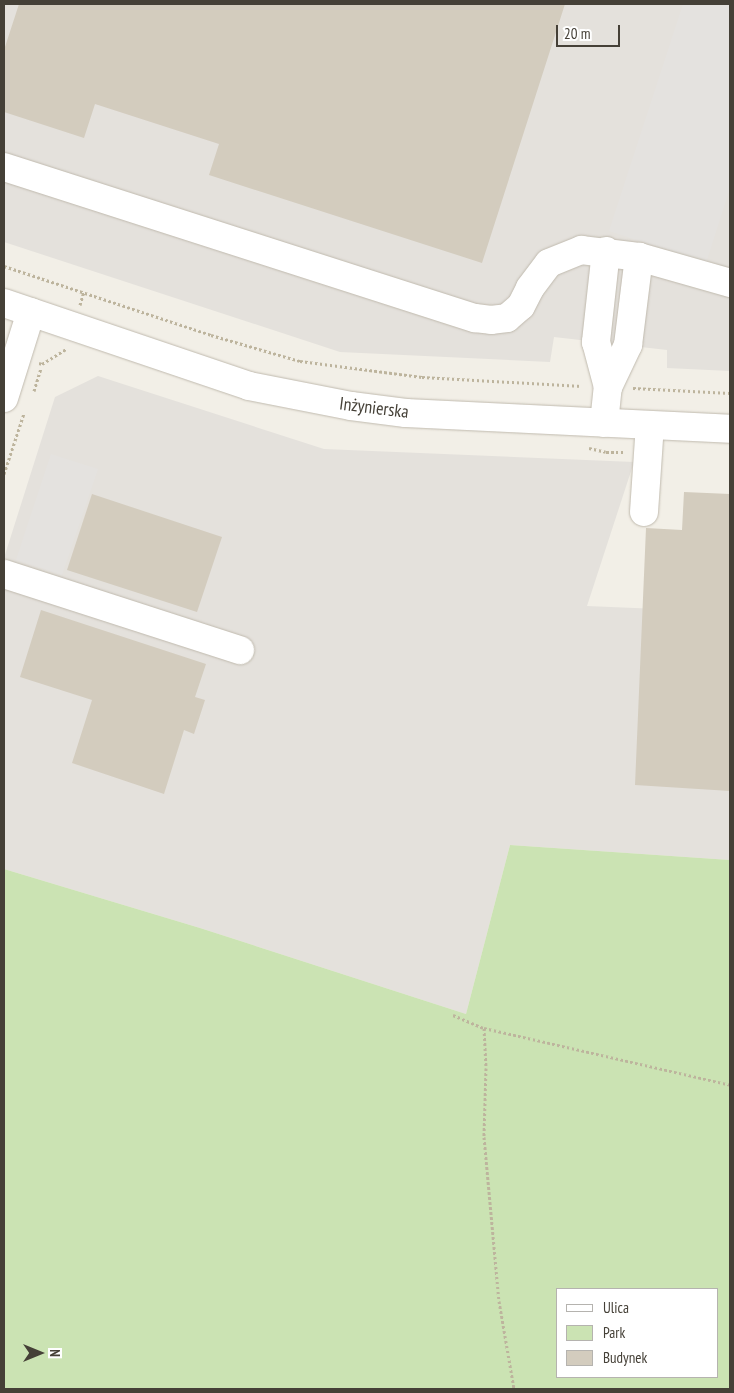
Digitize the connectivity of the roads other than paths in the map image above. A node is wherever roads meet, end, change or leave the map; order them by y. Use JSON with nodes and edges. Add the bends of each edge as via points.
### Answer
{"nodes":[{"id":1,"x":4,"y":167,"type":"edge"},
{"id":2,"x":606,"y":251,"type":"junction"},
{"id":3,"x":638,"y":257,"type":"junction"},
{"id":4,"x":730,"y":283,"type":"edge"},
{"id":5,"x":4,"y":303,"type":"edge"},
{"id":6,"x":31,"y":312,"type":"junction"},
{"id":7,"x":608,"y":387,"type":"junction"},
{"id":8,"x":15,"y":402,"type":"edge"},
{"id":9,"x":604,"y":423,"type":"junction"},
{"id":10,"x":650,"y":425,"type":"junction"},
{"id":11,"x":730,"y":429,"type":"edge"},
{"id":12,"x":644,"y":512,"type":"dead end"},
{"id":13,"x":4,"y":574,"type":"edge"},
{"id":14,"x":240,"y":650,"type":"dead end"}],
"edges":[{"from":1,"to":2,"type":"street","via":[[475,318],[507,318],[521,306],[549,263],[581,250]]},
{"from":2,"to":3,"type":"street"},
{"from":2,"to":7,"type":"street","via":[[596,342]]},
{"from":3,"to":4,"type":"street"},
{"from":3,"to":7,"type":"street","via":[[628,346]]},
{"from":5,"to":6,"type":"street","name":"Inżynierska"},
{"from":6,"to":8,"type":"street"},
{"from":6,"to":9,"type":"street","name":"Inżynierska","via":[[249,386],[297,397],[406,413]]},
{"from":7,"to":9,"type":"street"},
{"from":9,"to":10,"type":"street","name":"Inżynierska"},
{"from":10,"to":11,"type":"street","name":"Inżynierska"},
{"from":10,"to":12,"type":"street"},
{"from":13,"to":14,"type":"street"}]}
